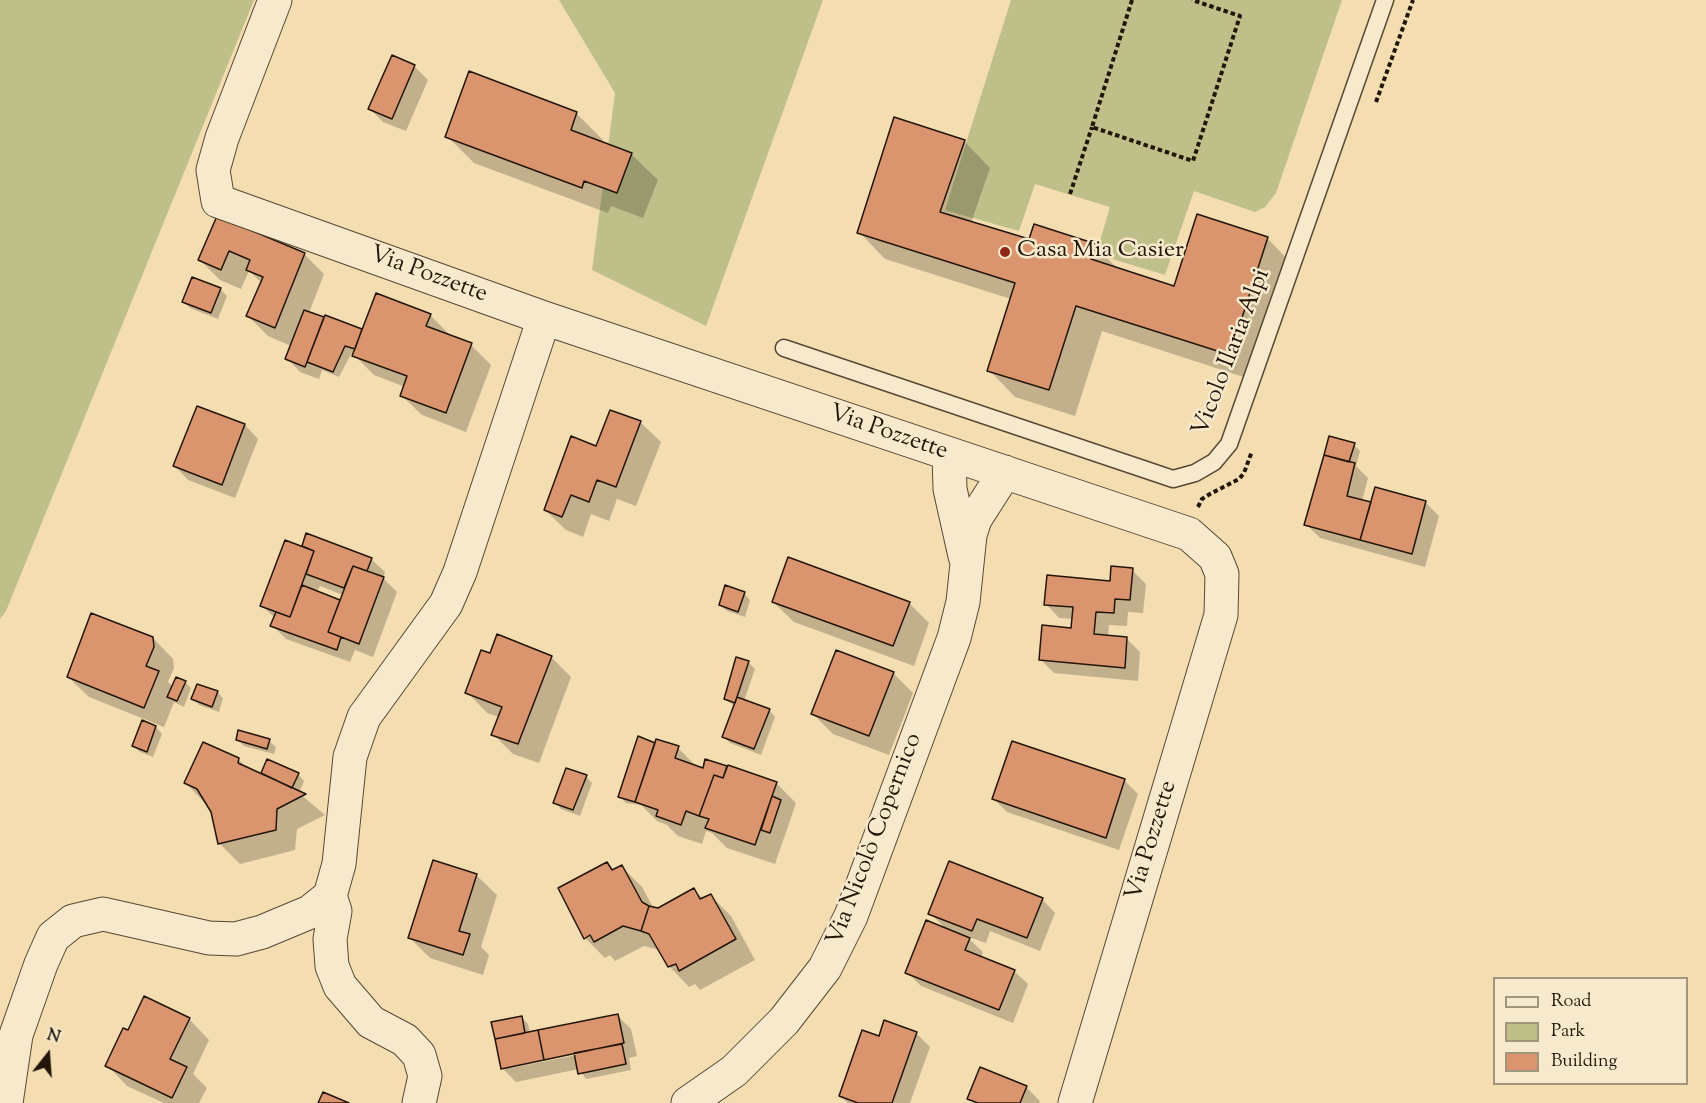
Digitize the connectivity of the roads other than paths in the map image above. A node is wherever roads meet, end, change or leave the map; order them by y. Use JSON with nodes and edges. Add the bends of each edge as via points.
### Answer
{"nodes":[{"id":1,"x":275,"y":0,"type":"edge"},
{"id":2,"x":1385,"y":0,"type":"edge"},
{"id":3,"x":544,"y":318,"type":"junction"},
{"id":4,"x":784,"y":348,"type":"dead end"},
{"id":5,"x":949,"y":454,"type":"junction"},
{"id":6,"x":1005,"y":472,"type":"junction"},
{"id":7,"x":967,"y":560,"type":"junction"},
{"id":8,"x":330,"y":896,"type":"junction"},
{"id":9,"x":6,"y":1103,"type":"edge"},
{"id":10,"x":419,"y":1103,"type":"edge"},
{"id":11,"x":688,"y":1103,"type":"edge"},
{"id":12,"x":1075,"y":1103,"type":"edge"}],
"edges":[{"from":1,"to":3,"type":"street","name":"Via Pozzette","via":[[222,138],[213,170],[218,201]]},
{"from":2,"to":4,"type":"lane","name":"Vicolo Ilaria Alpi","via":[[1229,444],[1204,468],[1173,479]]},
{"from":3,"to":5,"type":"street","name":"Via Pozzette"},
{"from":3,"to":8,"type":"street","via":[[446,604],[364,717],[351,757],[339,864]]},
{"from":5,"to":6,"type":"street","name":"Via Pozzette"},
{"from":5,"to":7,"type":"street","name":"Via Nicolò Copernico","via":[[952,499]]},
{"from":6,"to":7,"type":"street","name":"Via Nicolò Copernico","via":[[975,519]]},
{"from":6,"to":12,"type":"street","name":"Via Pozzette","via":[[1189,534],[1215,557],[1222,574],[1221,615]]},
{"from":7,"to":11,"type":"street","name":"Via Nicolò Copernico","via":[[954,638],[851,916],[825,968],[784,1021],[734,1071]]},
{"from":8,"to":9,"type":"street","via":[[310,912],[236,939],[209,938],[103,914],[73,921],[53,937],[41,964],[16,1035]]},
{"from":8,"to":10,"type":"street","via":[[335,911],[330,939],[332,966],[340,986],[371,1022],[405,1040],[419,1055],[425,1076]]}]}
